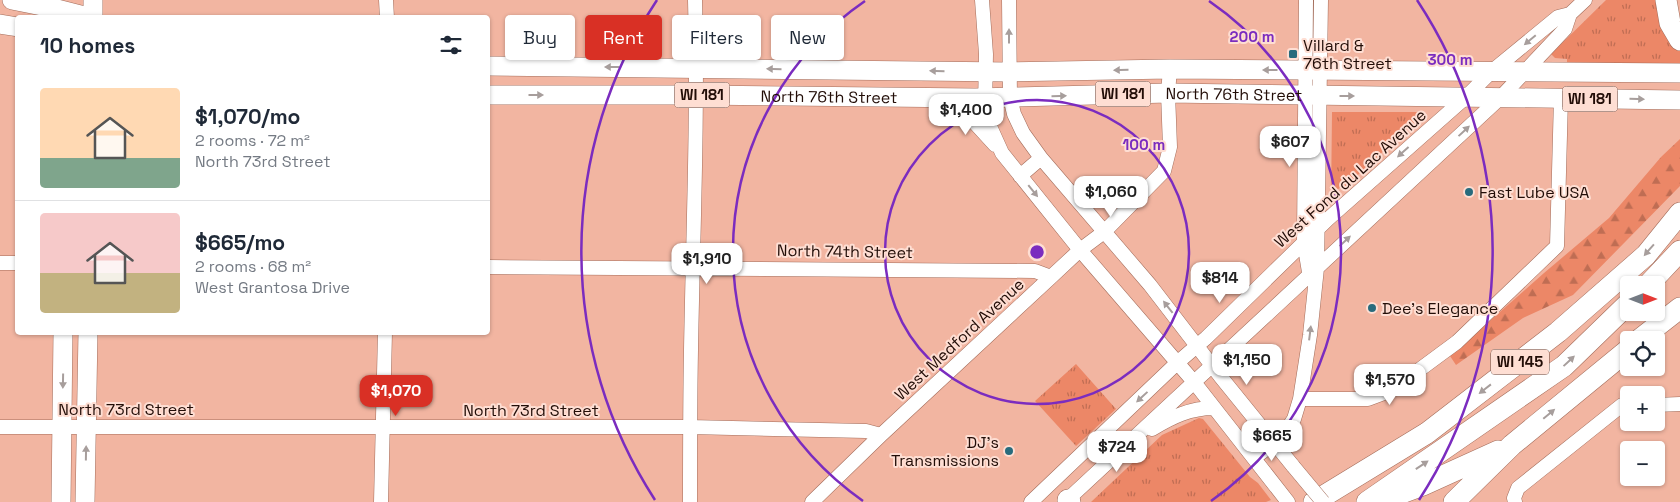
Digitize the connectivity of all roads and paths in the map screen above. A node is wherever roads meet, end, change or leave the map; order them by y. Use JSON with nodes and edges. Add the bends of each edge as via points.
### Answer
{"nodes":[{"id":1,"x":93,"y":0,"type":"edge"},
{"id":2,"x":386,"y":0,"type":"edge"},
{"id":3,"x":695,"y":0,"type":"edge"},
{"id":4,"x":982,"y":0,"type":"edge"},
{"id":5,"x":1009,"y":0,"type":"edge"},
{"id":6,"x":1306,"y":0,"type":"edge"},
{"id":7,"x":1321,"y":0,"type":"edge"},
{"id":8,"x":1585,"y":0,"type":"edge"},
{"id":9,"x":1666,"y":0,"type":"edge"},
{"id":10,"x":25,"y":1,"type":"edge"},
{"id":11,"x":68,"y":10,"type":"edge"},
{"id":12,"x":1570,"y":14,"type":"junction"},
{"id":13,"x":83,"y":15,"type":"edge"},
{"id":14,"x":92,"y":15,"type":"edge"},
{"id":15,"x":387,"y":15,"type":"edge"},
{"id":16,"x":0,"y":24,"type":"edge"},
{"id":17,"x":15,"y":26,"type":"edge"},
{"id":18,"x":1680,"y":40,"type":"edge"},
{"id":19,"x":490,"y":66,"type":"edge"},
{"id":20,"x":697,"y":68,"type":"junction"},
{"id":21,"x":1170,"y":69,"type":"junction"},
{"id":22,"x":985,"y":71,"type":"junction"},
{"id":23,"x":1313,"y":71,"type":"junction"},
{"id":24,"x":1009,"y":72,"type":"junction"},
{"id":25,"x":1492,"y":72,"type":"junction"},
{"id":26,"x":1523,"y":73,"type":"junction"},
{"id":27,"x":1680,"y":73,"type":"edge"},
{"id":28,"x":1168,"y":93,"type":"junction"},
{"id":29,"x":490,"y":95,"type":"edge"},
{"id":30,"x":695,"y":95,"type":"junction"},
{"id":31,"x":1312,"y":95,"type":"junction"},
{"id":32,"x":1010,"y":97,"type":"junction"},
{"id":33,"x":1466,"y":97,"type":"junction"},
{"id":34,"x":1501,"y":97,"type":"junction"},
{"id":35,"x":952,"y":98,"type":"junction"},
{"id":36,"x":986,"y":98,"type":"junction"},
{"id":37,"x":1561,"y":98,"type":"junction"},
{"id":38,"x":1680,"y":100,"type":"edge"},
{"id":39,"x":1002,"y":153,"type":"junction"},
{"id":40,"x":1041,"y":158,"type":"junction"},
{"id":41,"x":1020,"y":176,"type":"junction"},
{"id":42,"x":1680,"y":213,"type":"edge"},
{"id":43,"x":1317,"y":229,"type":"junction"},
{"id":44,"x":1104,"y":232,"type":"junction"},
{"id":45,"x":1304,"y":242,"type":"junction"},
{"id":46,"x":1080,"y":250,"type":"junction"},
{"id":47,"x":1680,"y":251,"type":"edge"},
{"id":48,"x":0,"y":263,"type":"edge"},
{"id":49,"x":15,"y":264,"type":"edge"},
{"id":50,"x":490,"y":267,"type":"edge"},
{"id":51,"x":694,"y":267,"type":"junction"},
{"id":52,"x":1656,"y":276,"type":"edge"},
{"id":53,"x":1051,"y":277,"type":"junction"},
{"id":54,"x":1313,"y":277,"type":"junction"},
{"id":55,"x":1680,"y":302,"type":"edge"},
{"id":56,"x":1680,"y":308,"type":"edge"},
{"id":57,"x":1620,"y":312,"type":"edge"},
{"id":58,"x":1658,"y":325,"type":"junction"},
{"id":59,"x":1650,"y":331,"type":"edge"},
{"id":60,"x":63,"y":335,"type":"edge"},
{"id":61,"x":88,"y":335,"type":"edge"},
{"id":62,"x":384,"y":335,"type":"edge"},
{"id":63,"x":1198,"y":346,"type":"junction"},
{"id":64,"x":1620,"y":356,"type":"edge"},
{"id":65,"x":1177,"y":363,"type":"junction"},
{"id":66,"x":1212,"y":365,"type":"junction"},
{"id":67,"x":1194,"y":382,"type":"junction"},
{"id":68,"x":1300,"y":399,"type":"junction"},
{"id":69,"x":1665,"y":404,"type":"edge"},
{"id":70,"x":1680,"y":404,"type":"edge"},
{"id":71,"x":1214,"y":408,"type":"junction"},
{"id":72,"x":1620,"y":409,"type":"edge"},
{"id":73,"x":0,"y":427,"type":"edge"},
{"id":74,"x":62,"y":427,"type":"junction"},
{"id":75,"x":86,"y":427,"type":"junction"},
{"id":76,"x":381,"y":427,"type":"junction"},
{"id":77,"x":690,"y":427,"type":"junction"},
{"id":78,"x":881,"y":435,"type":"junction"},
{"id":79,"x":1274,"y":443,"type":"junction"},
{"id":80,"x":1125,"y":445,"type":"junction"},
{"id":81,"x":1512,"y":446,"type":"junction"},
{"id":82,"x":1254,"y":458,"type":"junction"},
{"id":83,"x":1340,"y":486,"type":"junction"},
{"id":84,"x":1035,"y":498,"type":"edge"},
{"id":85,"x":1068,"y":501,"type":"edge"},
{"id":86,"x":61,"y":502,"type":"edge"},
{"id":87,"x":85,"y":502,"type":"edge"},
{"id":88,"x":380,"y":502,"type":"edge"},
{"id":89,"x":690,"y":502,"type":"edge"},
{"id":90,"x":812,"y":502,"type":"edge"},
{"id":91,"x":1288,"y":502,"type":"edge"},
{"id":92,"x":1300,"y":502,"type":"edge"},
{"id":93,"x":1314,"y":502,"type":"edge"},
{"id":94,"x":1323,"y":502,"type":"edge"},
{"id":95,"x":1367,"y":502,"type":"edge"},
{"id":96,"x":1376,"y":502,"type":"edge"},
{"id":97,"x":1454,"y":502,"type":"edge"},
{"id":98,"x":1515,"y":502,"type":"edge"}],
"edges":[{"from":1,"to":14,"type":"main road"},
{"from":2,"to":15,"type":"street"},
{"from":3,"to":20,"type":"street"},
{"from":4,"to":22,"type":"street"},
{"from":24,"to":5,"type":"street","one_way":true},
{"from":6,"to":23,"type":"street"},
{"from":7,"to":23,"type":"street"},
{"from":8,"to":12,"type":"street","name":"West Fond du Lac Avenue"},
{"from":9,"to":18,"type":"highway","via":[[1670,23]]},
{"from":10,"to":11,"type":"main road"},
{"from":11,"to":13,"type":"main road"},
{"from":12,"to":25,"type":"street","name":"West Fond du Lac Avenue","one_way":true,"via":[[1558,17]]},
{"from":12,"to":26,"type":"street","name":"West Fond du Lac Avenue","via":[[1564,29]]},
{"from":16,"to":17,"type":"main road"},
{"from":20,"to":19,"type":"main road","name":"North 76th Street","number":"WI 181","one_way":true},
{"from":22,"to":20,"type":"main road","name":"North 76th Street","number":"WI 181","one_way":true},
{"from":20,"to":30,"type":"street"},
{"from":23,"to":21,"type":"main road","name":"North 76th Street","number":"WI 181","one_way":true},
{"from":21,"to":24,"type":"main road","name":"North 76th Street","number":"WI 181","one_way":true},
{"from":21,"to":28,"type":"street","name":"West Medford Avenue"},
{"from":22,"to":24,"type":"main road","name":"North 76th Street","number":"WI 181"},
{"from":22,"to":36,"type":"street"},
{"from":23,"to":25,"type":"main road","name":"North 76th Street","number":"WI 181"},
{"from":23,"to":31,"type":"street"},
{"from":24,"to":32,"type":"street"},
{"from":25,"to":26,"type":"main road","name":"North 76th Street","number":"WI 181"},
{"from":25,"to":33,"type":"street","name":"West Fond du Lac Avenue"},
{"from":26,"to":27,"type":"main road","name":"North 76th Street","number":"WI 181"},
{"from":26,"to":34,"type":"street","name":"West Fond du Lac Avenue"},
{"from":28,"to":31,"type":"main road","name":"North 76th Street","number":"WI 181"},
{"from":32,"to":28,"type":"main road","name":"North 76th Street","number":"WI 181","one_way":true},
{"from":28,"to":44,"type":"street","name":"West Medford Avenue","via":[[1170,147],[1164,171]]},
{"from":29,"to":30,"type":"main road","name":"North 76th Street","number":"WI 181","one_way":true},
{"from":30,"to":35,"type":"main road","name":"North 76th Street","number":"WI 181"},
{"from":30,"to":51,"type":"street"},
{"from":31,"to":33,"type":"main road","name":"North 76th Street","number":"WI 181","one_way":true},
{"from":31,"to":43,"type":"street"},
{"from":31,"to":45,"type":"street"},
{"from":32,"to":36,"type":"main road","name":"North 76th Street","number":"WI 181"},
{"from":32,"to":40,"type":"street","via":[[1023,134]]},
{"from":33,"to":34,"type":"main road","name":"North 76th Street","number":"WI 181"},
{"from":33,"to":43,"type":"street","name":"West Fond du Lac Avenue","one_way":true},
{"from":34,"to":37,"type":"main road","name":"North 76th Street","number":"WI 181"},
{"from":54,"to":34,"type":"street","name":"West Fond du Lac Avenue","one_way":true},
{"from":35,"to":36,"type":"main road","name":"North 76th Street","number":"WI 181"},
{"from":35,"to":39,"type":"street"},
{"from":36,"to":39,"type":"street","via":[[988,122]]},
{"from":37,"to":38,"type":"main road","name":"North 76th Street","number":"WI 181","one_way":true},
{"from":37,"to":68,"type":"street","via":[[1557,246],[1457,342],[1392,390],[1368,399]]},
{"from":39,"to":41,"type":"street"},
{"from":40,"to":41,"type":"street"},
{"from":40,"to":44,"type":"street"},
{"from":41,"to":46,"type":"street","one_way":true},
{"from":42,"to":83,"type":"highway","number":"WI 145","one_way":true,"via":[[1646,255],[1558,332],[1427,433]]},
{"from":43,"to":45,"type":"street","name":"West Fond du Lac Avenue"},
{"from":43,"to":54,"type":"street"},
{"from":44,"to":46,"type":"street","name":"West Medford Avenue"},
{"from":63,"to":44,"type":"street","one_way":true},
{"from":45,"to":54,"type":"street"},
{"from":45,"to":63,"type":"street","name":"West Fond du Lac Avenue"},
{"from":46,"to":53,"type":"street","name":"West Medford Avenue"},
{"from":46,"to":65,"type":"street"},
{"from":47,"to":52,"type":"highway"},
{"from":48,"to":49,"type":"street"},
{"from":50,"to":51,"type":"street","name":"North 74th Street"},
{"from":51,"to":53,"type":"street","name":"North 74th Street","via":[[1035,271]]},
{"from":51,"to":77,"type":"street"},
{"from":53,"to":78,"type":"street","name":"West Medford Avenue"},
{"from":54,"to":66,"type":"street","name":"West Fond du Lac Avenue"},
{"from":68,"to":54,"type":"street","one_way":true,"via":[[1310,335]]},
{"from":55,"to":58,"type":"highway"},
{"from":56,"to":58,"type":"highway"},
{"from":95,"to":57,"type":"highway","number":"WI 145","one_way":true,"via":[[1564,366]]},
{"from":58,"to":59,"type":"highway"},
{"from":60,"to":74,"type":"main road","one_way":true},
{"from":61,"to":75,"type":"main road"},
{"from":62,"to":76,"type":"street"},
{"from":63,"to":65,"type":"street","name":"West Fond du Lac Avenue"},
{"from":63,"to":66,"type":"street"},
{"from":81,"to":64,"type":"highway","one_way":true},
{"from":65,"to":67,"type":"street"},
{"from":65,"to":84,"type":"street","name":"West Fond du Lac Avenue","one_way":true},
{"from":66,"to":67,"type":"street","name":"West Fond du Lac Avenue"},
{"from":66,"to":79,"type":"street"},
{"from":67,"to":71,"type":"street"},
{"from":67,"to":80,"type":"street","name":"West Fond du Lac Avenue"},
{"from":68,"to":79,"type":"street","via":[[1294,419]]},
{"from":69,"to":70,"type":"street"},
{"from":71,"to":80,"type":"street","via":[[1195,409],[1169,418]]},
{"from":71,"to":82,"type":"street"},
{"from":72,"to":98,"type":"street","via":[[1518,488]]},
{"from":73,"to":74,"type":"street","name":"North 73rd Street"},
{"from":74,"to":75,"type":"street","name":"North 73rd Street"},
{"from":74,"to":86,"type":"main road"},
{"from":75,"to":76,"type":"street","name":"North 73rd Street"},
{"from":87,"to":75,"type":"main road","one_way":true},
{"from":76,"to":77,"type":"street","name":"North 73rd Street"},
{"from":76,"to":88,"type":"street"},
{"from":77,"to":78,"type":"street","name":"North 73rd Street","via":[[866,431]]},
{"from":77,"to":89,"type":"street"},
{"from":78,"to":90,"type":"street","name":"West Medford Avenue"},
{"from":79,"to":82,"type":"street"},
{"from":79,"to":94,"type":"street","bridge":true},
{"from":80,"to":85,"type":"street","name":"West Fond du Lac Avenue"},
{"from":81,"to":96,"type":"highway"},
{"from":81,"to":97,"type":"highway"},
{"from":82,"to":91,"type":"street"},
{"from":83,"to":92,"type":"highway"},
{"from":83,"to":93,"type":"highway","number":"WI 145"},
{"from":84,"to":85,"type":"street","via":[[1055,494]]}]}
